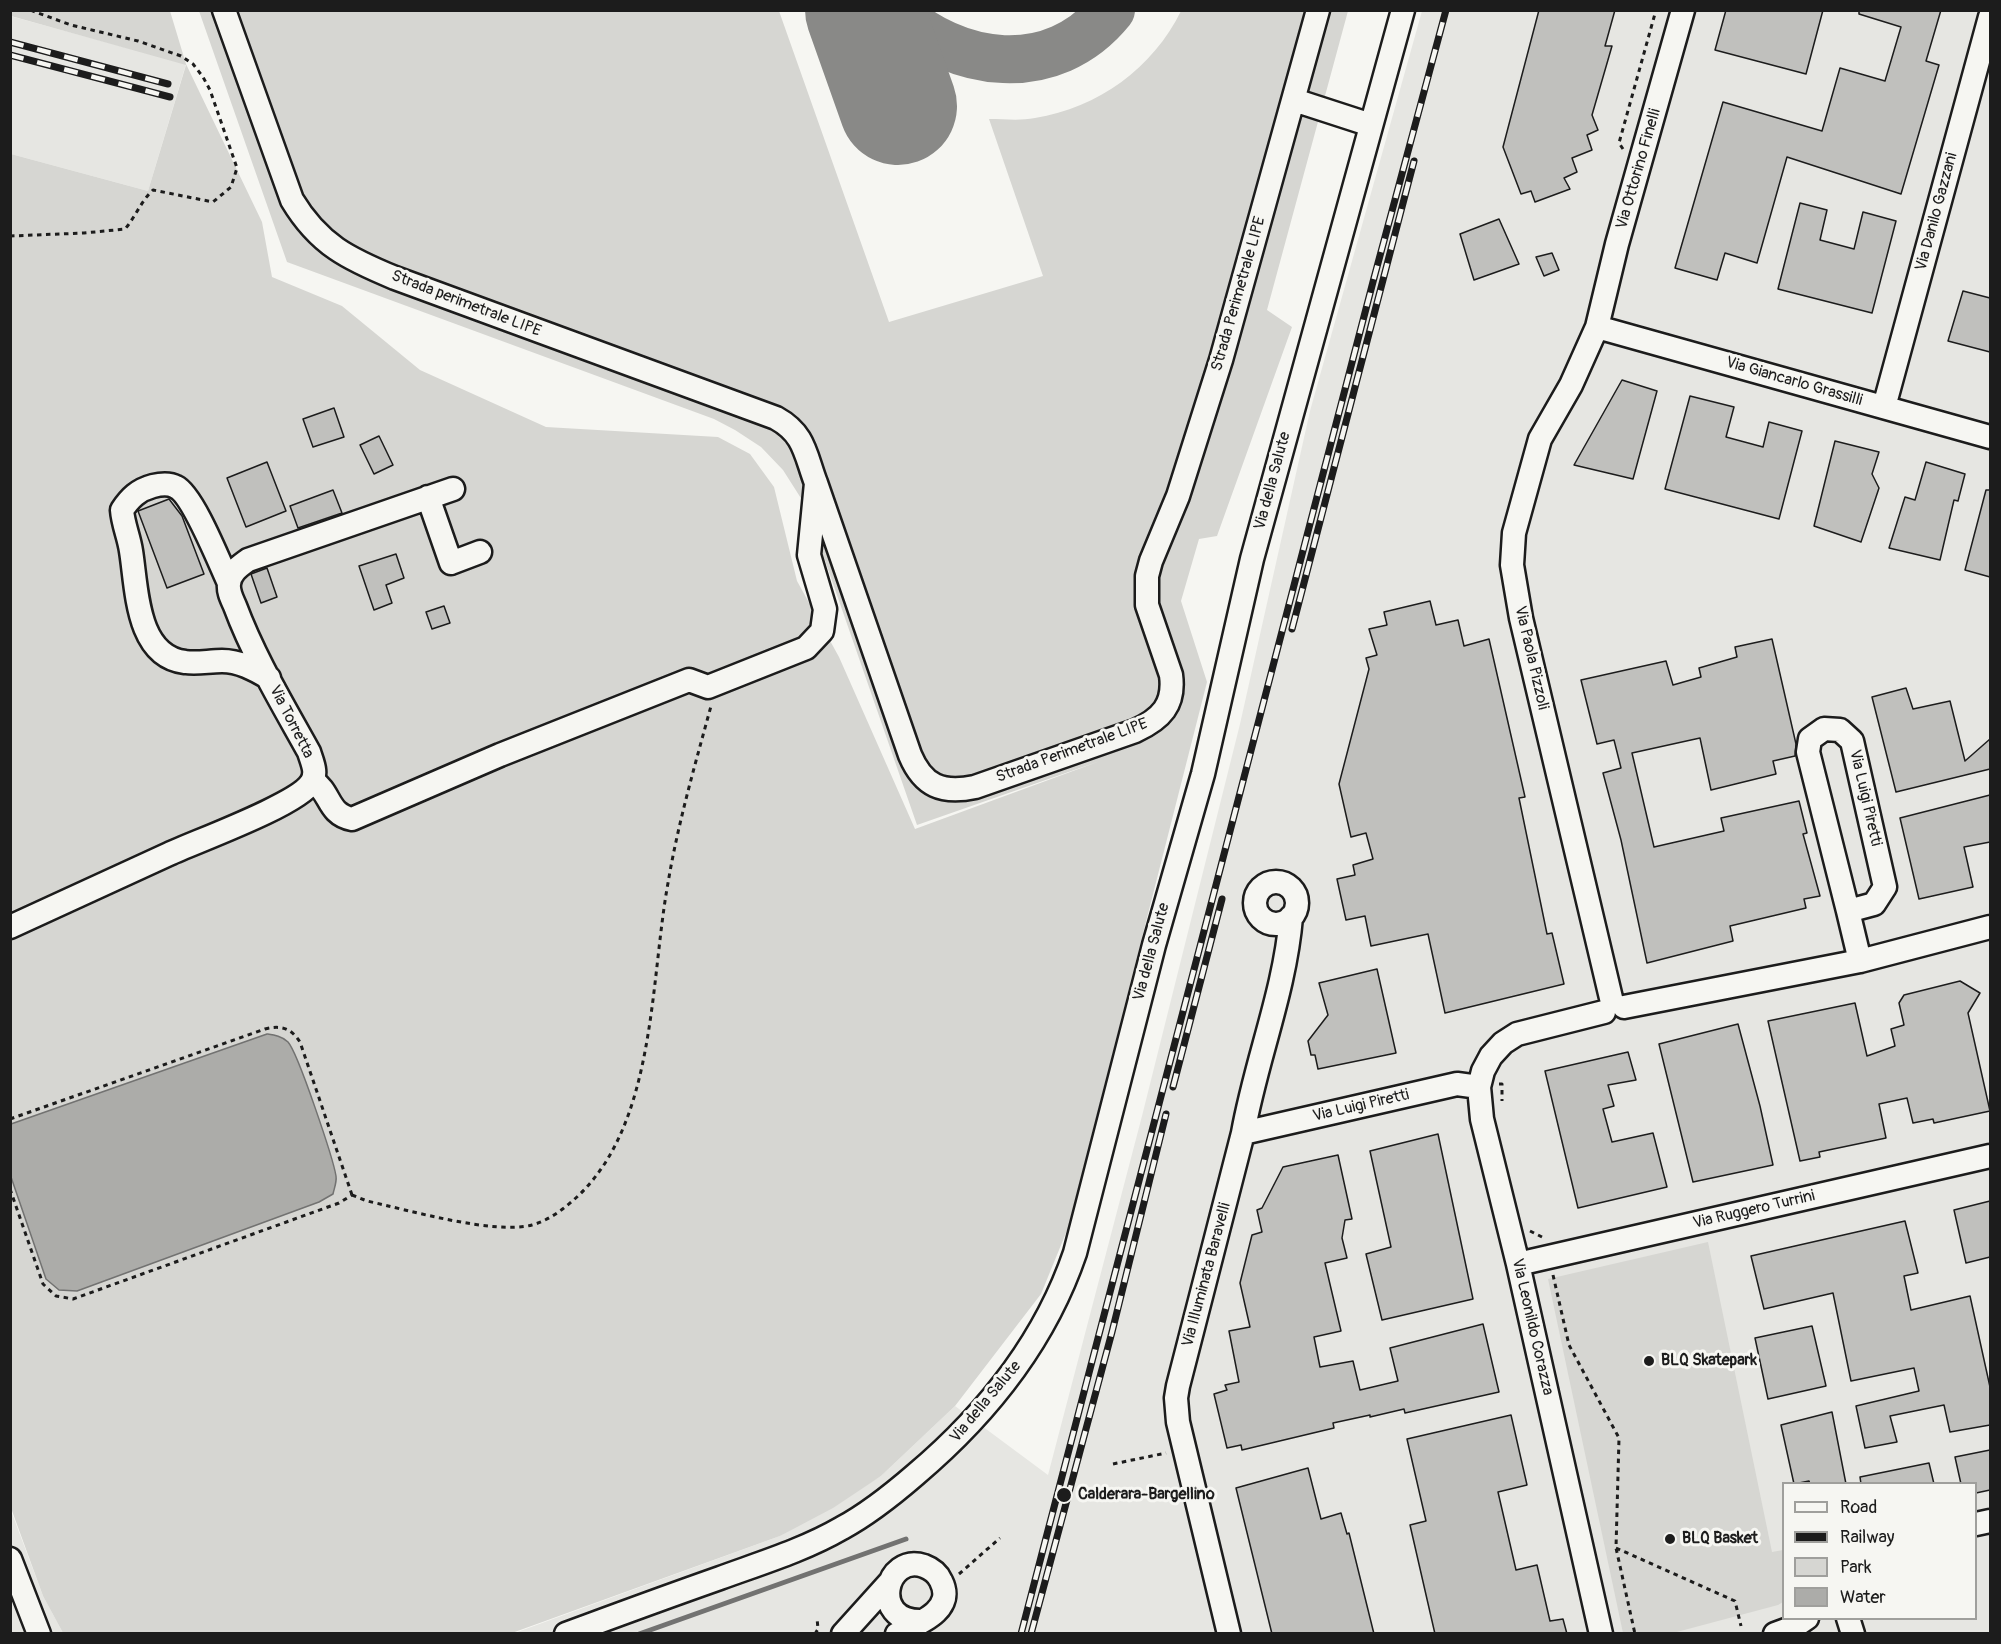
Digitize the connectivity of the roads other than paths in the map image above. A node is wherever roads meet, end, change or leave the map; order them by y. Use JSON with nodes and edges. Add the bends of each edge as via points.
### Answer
{"nodes":[{"id":1,"x":224,"y":10,"type":"edge"},
{"id":2,"x":1318,"y":10,"type":"edge"},
{"id":3,"x":1403,"y":10,"type":"edge"},
{"id":4,"x":1683,"y":10,"type":"edge"},
{"id":5,"x":1990,"y":17,"type":"edge"},
{"id":6,"x":1294,"y":100,"type":"junction"},
{"id":7,"x":1371,"y":125,"type":"junction"},
{"id":8,"x":1597,"y":327,"type":"junction"},
{"id":9,"x":1884,"y":407,"type":"junction"},
{"id":10,"x":1990,"y":437,"type":"edge"},
{"id":11,"x":816,"y":483,"type":"junction"},
{"id":12,"x":453,"y":489,"type":"dead end"},
{"id":13,"x":428,"y":497,"type":"junction"},
{"id":14,"x":480,"y":552,"type":"dead end"},
{"id":15,"x":229,"y":583,"type":"junction"},
{"id":16,"x":269,"y":678,"type":"junction"},
{"id":17,"x":313,"y":781,"type":"junction"},
{"id":18,"x":1848,"y":911,"type":"junction"},
{"id":19,"x":1292,"y":917,"type":"dead end"},
{"id":20,"x":10,"y":927,"type":"edge"},
{"id":21,"x":1990,"y":927,"type":"edge"},
{"id":22,"x":1860,"y":961,"type":"junction"},
{"id":23,"x":1618,"y":1001,"type":"junction"},
{"id":24,"x":1579,"y":1020,"type":"junction"},
{"id":25,"x":1479,"y":1087,"type":"junction"},
{"id":26,"x":1243,"y":1133,"type":"junction"},
{"id":27,"x":1990,"y":1156,"type":"edge"},
{"id":28,"x":1518,"y":1264,"type":"junction"},
{"id":29,"x":10,"y":1559,"type":"edge"},
{"id":30,"x":889,"y":1583,"type":"junction"},
{"id":31,"x":891,"y":1607,"type":"junction"},
{"id":32,"x":1804,"y":1620,"type":"edge"},
{"id":33,"x":920,"y":1621,"type":"junction"},
{"id":34,"x":39,"y":1634,"type":"edge"},
{"id":35,"x":566,"y":1634,"type":"edge"},
{"id":36,"x":843,"y":1634,"type":"edge"},
{"id":37,"x":882,"y":1634,"type":"edge"},
{"id":38,"x":897,"y":1634,"type":"edge"},
{"id":39,"x":1229,"y":1634,"type":"edge"},
{"id":40,"x":1602,"y":1634,"type":"edge"},
{"id":41,"x":1775,"y":1634,"type":"edge"}],
"edges":[{"from":1,"to":11,"type":"street","name":"Strada perimetrale LIPE","via":[[292,200],[309,226],[332,248],[395,278],[776,418],[800,438]]},
{"from":2,"to":6,"type":"street","name":"Strada Perimetrale LIPE"},
{"from":3,"to":7,"type":"street","name":"Via della Salute"},
{"from":4,"to":8,"type":"street","name":"Via Ottorino Finelli"},
{"from":5,"to":9,"type":"street","name":"Via Danilo Gazzani"},
{"from":6,"to":7,"type":"street"},
{"from":6,"to":11,"type":"street","name":"Strada Perimetrale LIPE","via":[[1221,360],[1178,496],[1147,576],[1147,605],[1172,686],[1168,705],[1155,720],[975,787],[951,790],[931,783],[910,755]]},
{"from":7,"to":35,"type":"street","name":"Via della Salute","via":[[1252,559],[1203,774],[1151,956],[1076,1253],[1050,1311],[992,1400],[946,1449],[872,1508],[800,1549]]},
{"from":8,"to":9,"type":"street","name":"Via Giancarlo Grassilli"},
{"from":8,"to":23,"type":"street","name":"Via Paola Pizzoli","via":[[1571,385],[1540,439],[1514,533],[1512,565],[1521,618]]},
{"from":9,"to":10,"type":"street","name":"Via Giancarlo Grassilli"},
{"from":11,"to":17,"type":"street","via":[[809,555],[825,609],[822,631],[806,648],[708,687],[688,680],[352,819],[335,811],[321,786]]},
{"from":12,"to":13,"type":"street"},
{"from":13,"to":14,"type":"street","via":[[451,563]]},
{"from":13,"to":15,"type":"street","via":[[248,560],[232,574]]},
{"from":15,"to":16,"type":"street","name":"Via Torretta","via":[[241,622]]},
{"from":15,"to":16,"type":"street","name":"Via Torretta","via":[[189,499],[177,487],[163,484],[142,489],[130,499],[122,510],[123,524],[142,625],[151,640],[170,659],[236,663]]},
{"from":16,"to":17,"type":"street","name":"Via Torretta","via":[[309,752],[315,771]]},
{"from":17,"to":20,"type":"street","name":"Via Torretta","via":[[277,807]]},
{"from":18,"to":18,"type":"street","name":"Via Luigi Piretti","via":[[1874,904],[1886,887],[1852,741],[1840,730],[1824,729],[1810,740],[1808,752]]},
{"from":18,"to":22,"type":"street","name":"Via Luigi Piretti"},
{"from":19,"to":26,"type":"street","name":"Via Illuminata Baravelli","via":[[1288,953]]},
{"from":21,"to":22,"type":"street"},
{"from":22,"to":23,"type":"street"},
{"from":23,"to":24,"type":"street"},
{"from":23,"to":24,"type":"street","via":[[1598,1002]]},
{"from":24,"to":25,"type":"street","name":"Via Leonildo Corazza","via":[[1517,1034],[1503,1043],[1491,1056]]},
{"from":25,"to":26,"type":"street","name":"Via Luigi Piretti","via":[[1457,1084]]},
{"from":25,"to":28,"type":"street","name":"Via Leonildo Corazza","via":[[1482,1119]]},
{"from":26,"to":39,"type":"street","name":"Via Illuminata Baravelli","via":[[1176,1398],[1178,1422]]},
{"from":27,"to":28,"type":"street","name":"Via Ruggero Turrini"},
{"from":28,"to":40,"type":"street","name":"Via Leonildo Corazza"},
{"from":29,"to":34,"type":"street"},
{"from":30,"to":31,"type":"street"},
{"from":30,"to":33,"type":"street","via":[[900,1569],[918,1565],[927,1567],[940,1579],[944,1587],[942,1605]]},
{"from":30,"to":36,"type":"street"},
{"from":31,"to":33,"type":"street","via":[[902,1618]]},
{"from":31,"to":37,"type":"street"},
{"from":32,"to":41,"type":"street"},
{"from":33,"to":38,"type":"street"}]}
